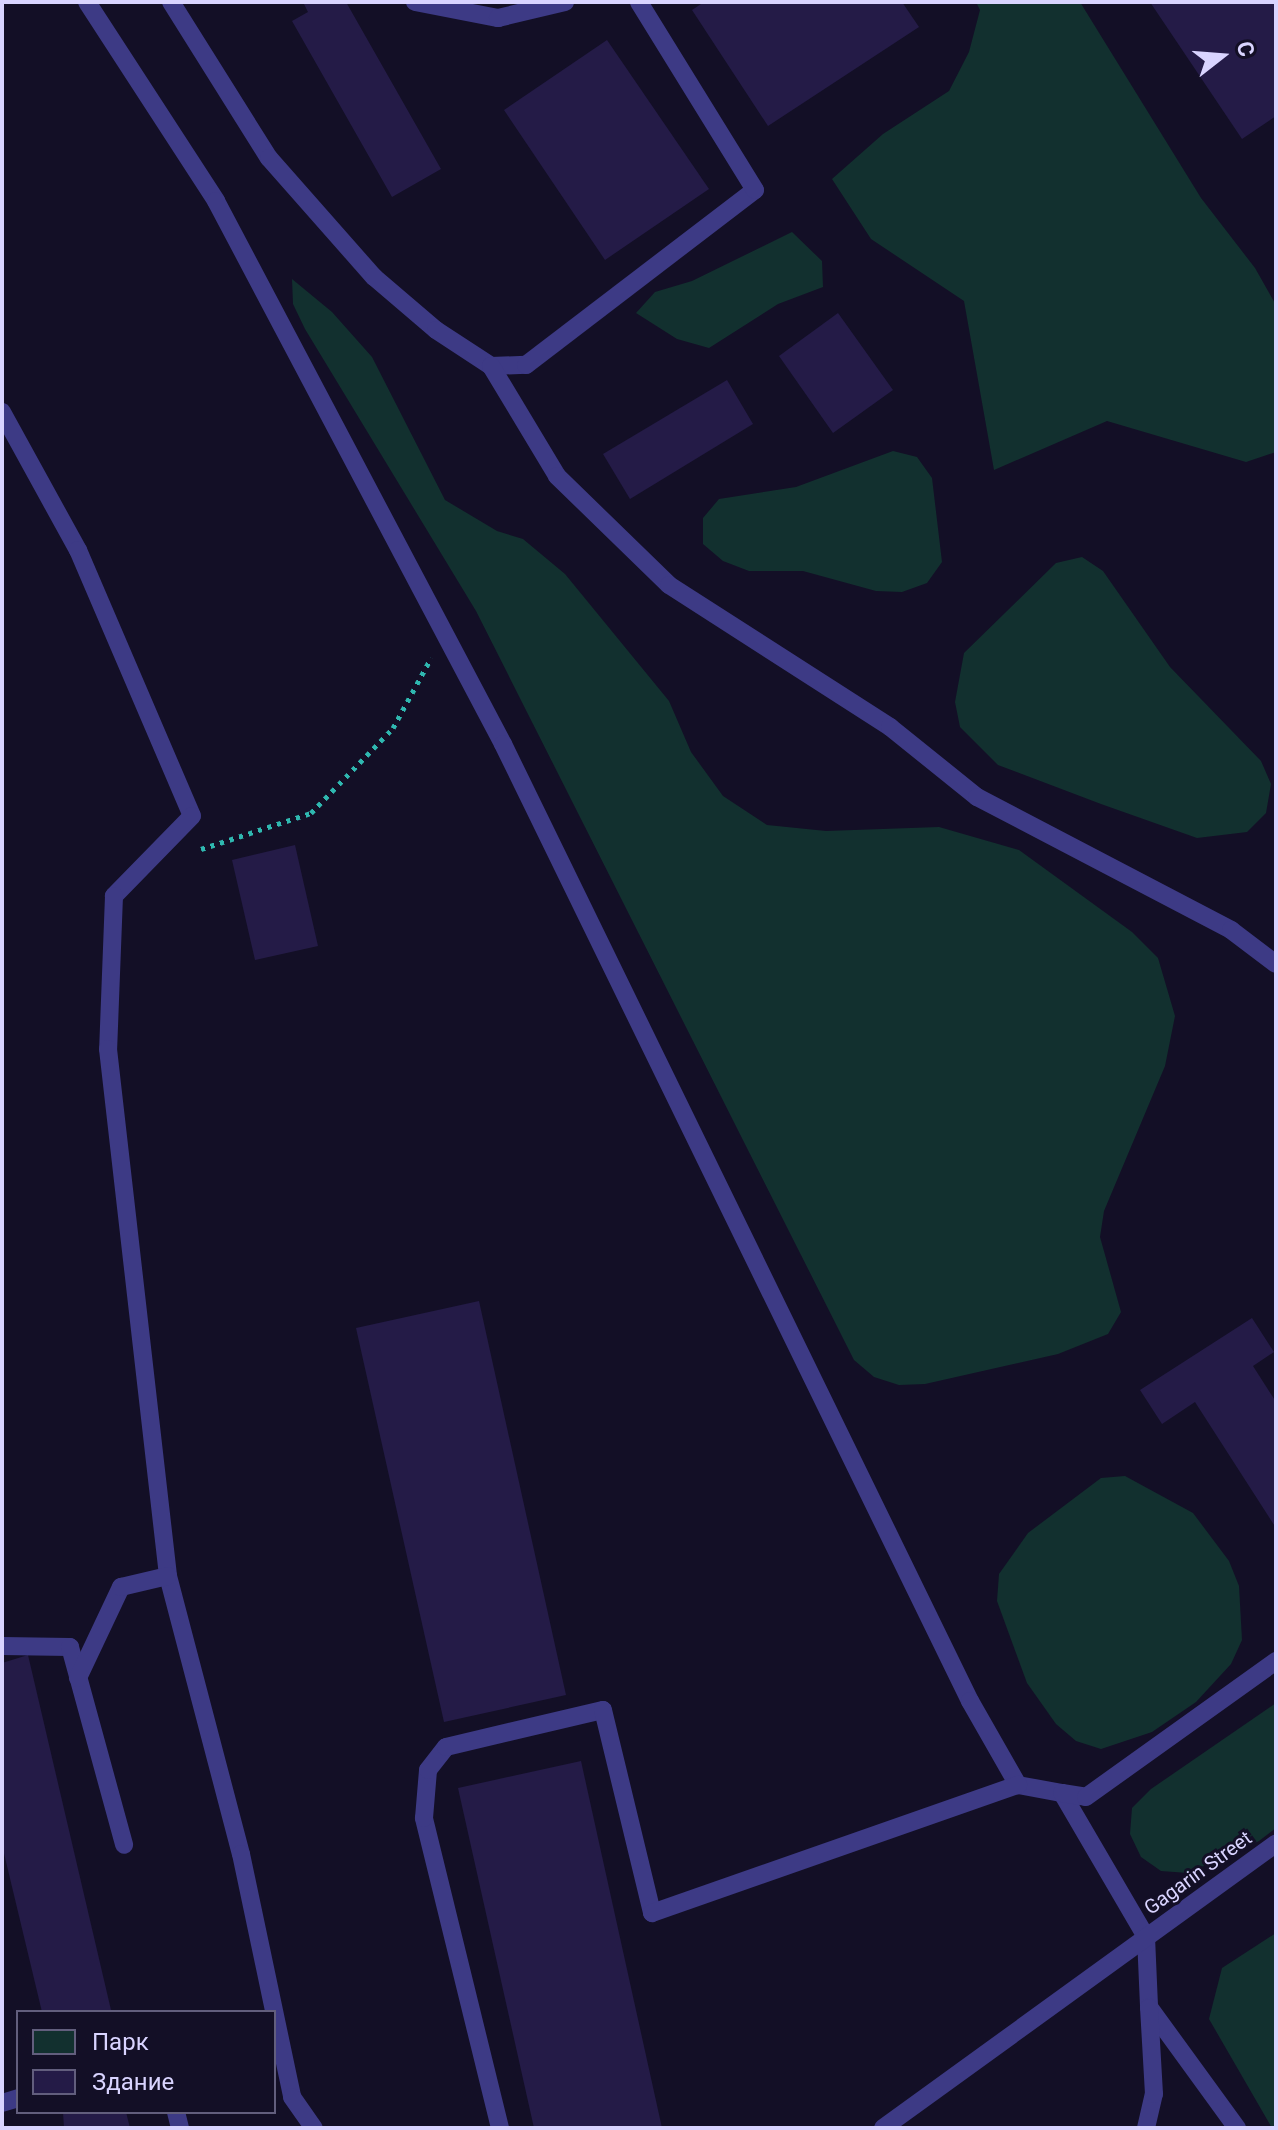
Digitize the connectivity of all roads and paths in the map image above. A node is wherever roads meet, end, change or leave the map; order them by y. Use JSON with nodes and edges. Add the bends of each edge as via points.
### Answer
{"nodes":[{"id":1,"x":87,"y":2,"type":"edge"},
{"id":2,"x":171,"y":2,"type":"edge"},
{"id":3,"x":415,"y":2,"type":"edge"},
{"id":4,"x":565,"y":2,"type":"edge"},
{"id":5,"x":639,"y":2,"type":"edge"},
{"id":6,"x":491,"y":366,"type":"junction"},
{"id":7,"x":2,"y":412,"type":"edge"},
{"id":8,"x":445,"y":633,"type":"junction"},
{"id":9,"x":201,"y":849,"type":"dead end"},
{"id":10,"x":1276,"y":964,"type":"edge"},
{"id":11,"x":168,"y":1576,"type":"junction"},
{"id":12,"x":2,"y":1646,"type":"edge"},
{"id":13,"x":1276,"y":1661,"type":"edge"},
{"id":14,"x":78,"y":1678,"type":"junction"},
{"id":15,"x":1018,"y":1785,"type":"junction"},
{"id":16,"x":1062,"y":1793,"type":"junction"},
{"id":17,"x":1276,"y":1844,"type":"edge"},
{"id":18,"x":124,"y":1845,"type":"dead end"},
{"id":19,"x":1146,"y":1937,"type":"junction"},
{"id":20,"x":1149,"y":2007,"type":"junction"},
{"id":21,"x":274,"y":2010,"type":"edge"},
{"id":22,"x":276,"y":2021,"type":"edge"},
{"id":23,"x":314,"y":2128,"type":"edge"},
{"id":24,"x":500,"y":2128,"type":"edge"},
{"id":25,"x":883,"y":2128,"type":"edge"},
{"id":26,"x":1146,"y":2128,"type":"edge"},
{"id":27,"x":1237,"y":2128,"type":"edge"}],
"edges":[{"from":1,"to":8,"type":"lane","via":[[216,201]]},
{"from":2,"to":6,"type":"lane","via":[[269,158],[374,277],[436,330]]},
{"from":3,"to":4,"type":"lane","via":[[498,18]]},
{"from":5,"to":6,"type":"lane","via":[[755,190],[526,365]]},
{"from":6,"to":10,"type":"lane","via":[[557,476],[669,585],[890,727],[977,797],[1231,930]]},
{"from":7,"to":11,"type":"lane","via":[[78,550],[192,816],[114,896],[108,1049]]},
{"from":8,"to":9,"type":"path","via":[[393,728],[311,813]]},
{"from":8,"to":15,"type":"lane","via":[[970,1701]]},
{"from":11,"to":14,"type":"lane","via":[[121,1587]]},
{"from":11,"to":21,"type":"lane","via":[[241,1854]]},
{"from":12,"to":14,"type":"lane","via":[[70,1647]]},
{"from":13,"to":16,"type":"lane","via":[[1086,1797]]},
{"from":14,"to":18,"type":"lane"},
{"from":15,"to":16,"type":"lane"},
{"from":15,"to":24,"type":"lane","via":[[652,1913],[603,1710],[446,1747],[428,1770],[424,1818]]},
{"from":16,"to":19,"type":"lane"},
{"from":17,"to":19,"type":"lane","name":"Gagarin Street"},
{"from":19,"to":20,"type":"lane"},
{"from":19,"to":25,"type":"lane","name":"Gagarin Street"},
{"from":20,"to":26,"type":"lane","via":[[1154,2094]]},
{"from":20,"to":27,"type":"lane"},
{"from":22,"to":23,"type":"lane","via":[[292,2097]]}]}
